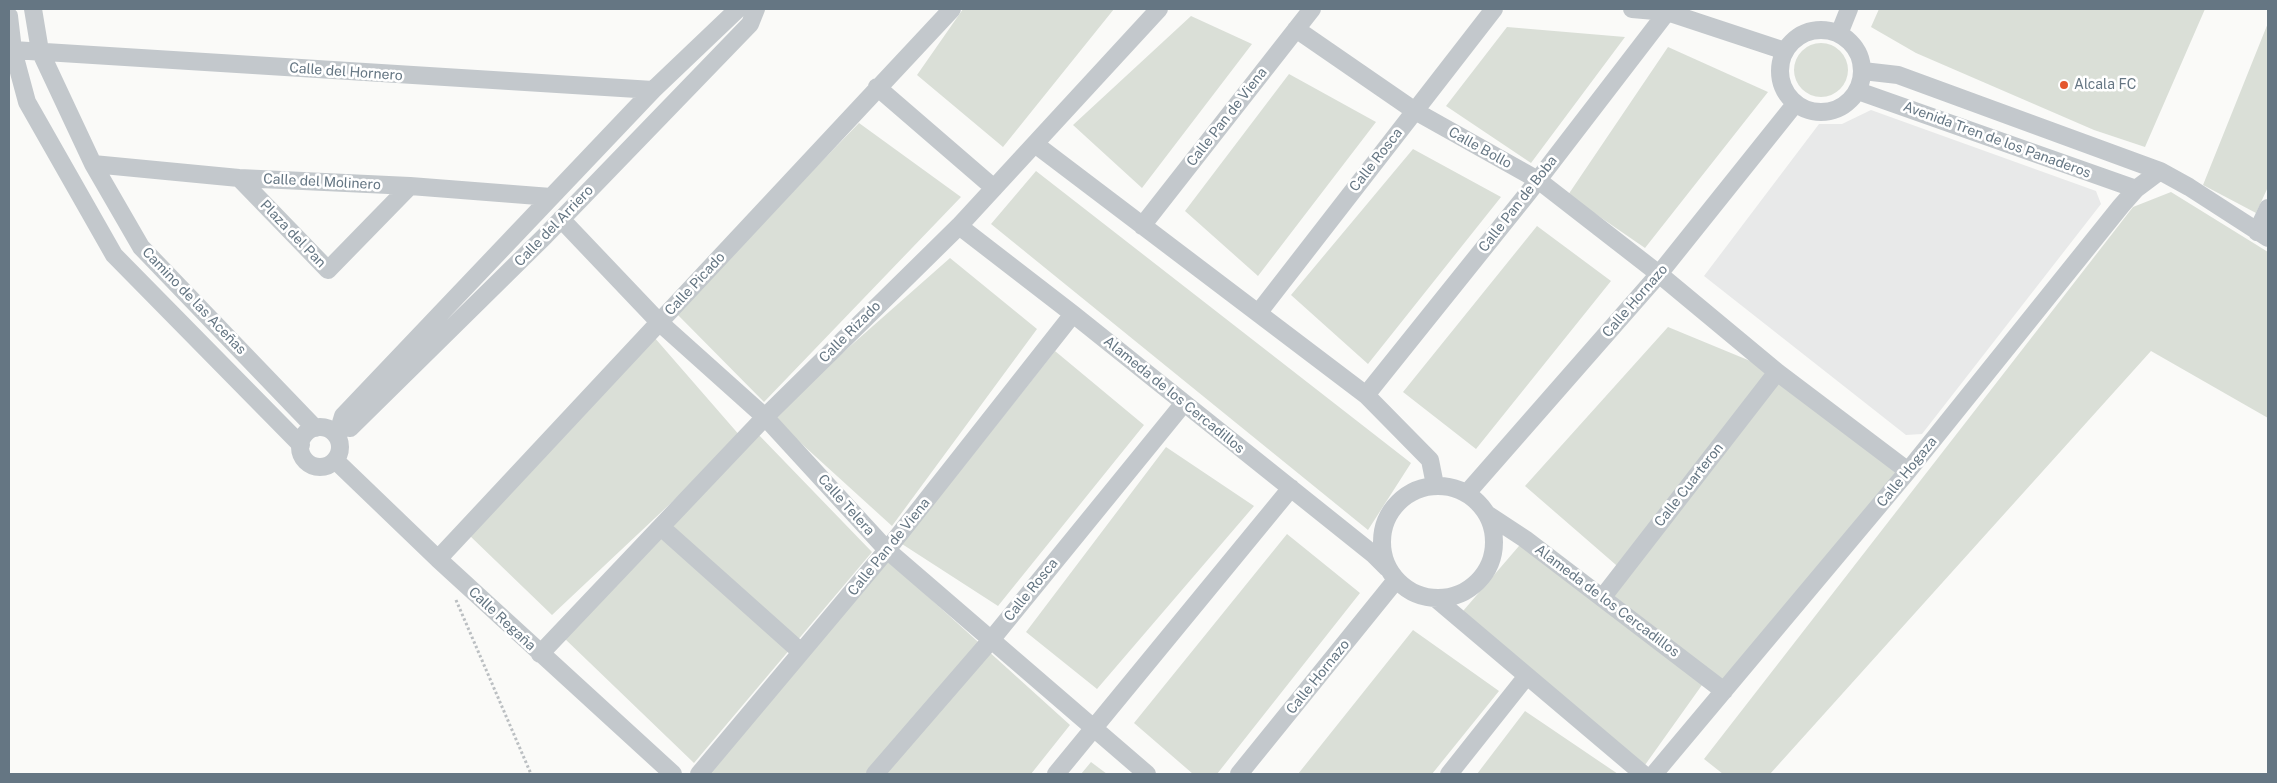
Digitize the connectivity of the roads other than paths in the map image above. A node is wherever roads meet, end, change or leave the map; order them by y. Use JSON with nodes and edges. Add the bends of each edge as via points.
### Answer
{"nodes":[{"id":1,"x":33,"y":9,"type":"edge"},
{"id":2,"x":738,"y":9,"type":"edge"},
{"id":3,"x":756,"y":9,"type":"edge"},
{"id":4,"x":952,"y":9,"type":"edge"},
{"id":5,"x":1159,"y":9,"type":"edge"},
{"id":6,"x":1312,"y":9,"type":"edge"},
{"id":7,"x":1494,"y":9,"type":"edge"},
{"id":8,"x":1632,"y":9,"type":"edge"},
{"id":9,"x":1849,"y":9,"type":"edge"},
{"id":10,"x":1667,"y":12,"type":"junction"},
{"id":11,"x":9,"y":16,"type":"edge"},
{"id":12,"x":1296,"y":29,"type":"junction"},
{"id":13,"x":1839,"y":34,"type":"junction"},
{"id":14,"x":13,"y":50,"type":"junction"},
{"id":15,"x":40,"y":51,"type":"junction"},
{"id":16,"x":1785,"y":51,"type":"junction"},
{"id":17,"x":1863,"y":71,"type":"junction"},
{"id":18,"x":877,"y":87,"type":"junction"},
{"id":19,"x":653,"y":90,"type":"junction"},
{"id":20,"x":1858,"y":90,"type":"junction"},
{"id":21,"x":1796,"y":104,"type":"junction"},
{"id":22,"x":1414,"y":111,"type":"junction"},
{"id":23,"x":1034,"y":144,"type":"junction"},
{"id":24,"x":93,"y":164,"type":"junction"},
{"id":25,"x":2160,"y":171,"type":"junction"},
{"id":26,"x":239,"y":178,"type":"junction"},
{"id":27,"x":1538,"y":180,"type":"junction"},
{"id":28,"x":410,"y":186,"type":"junction"},
{"id":29,"x":994,"y":188,"type":"junction"},
{"id":30,"x":2136,"y":189,"type":"junction"},
{"id":31,"x":551,"y":197,"type":"junction"},
{"id":32,"x":2268,"y":208,"type":"edge"},
{"id":33,"x":561,"y":219,"type":"junction"},
{"id":34,"x":958,"y":226,"type":"junction"},
{"id":35,"x":1142,"y":226,"type":"junction"},
{"id":36,"x":2263,"y":235,"type":"edge"},
{"id":37,"x":1659,"y":274,"type":"junction"},
{"id":38,"x":1259,"y":312,"type":"junction"},
{"id":39,"x":1073,"y":314,"type":"junction"},
{"id":40,"x":659,"y":322,"type":"junction"},
{"id":41,"x":1777,"y":372,"type":"junction"},
{"id":42,"x":1366,"y":394,"type":"junction"},
{"id":43,"x":1184,"y":403,"type":"junction"},
{"id":44,"x":765,"y":416,"type":"junction"},
{"id":45,"x":316,"y":428,"type":"junction"},
{"id":46,"x":337,"y":429,"type":"junction"},
{"id":47,"x":301,"y":445,"type":"junction"},
{"id":48,"x":335,"y":460,"type":"junction"},
{"id":49,"x":1908,"y":471,"type":"junction"},
{"id":50,"x":1435,"y":485,"type":"junction"},
{"id":51,"x":1291,"y":488,"type":"junction"},
{"id":52,"x":1467,"y":493,"type":"junction"},
{"id":53,"x":1488,"y":514,"type":"junction"},
{"id":54,"x":661,"y":527,"type":"junction"},
{"id":55,"x":887,"y":550,"type":"junction"},
{"id":56,"x":438,"y":559,"type":"junction"},
{"id":57,"x":1392,"y":574,"type":"junction"},
{"id":58,"x":1435,"y":598,"type":"junction"},
{"id":59,"x":1602,"y":598,"type":"junction"},
{"id":60,"x":991,"y":640,"type":"junction"},
{"id":61,"x":801,"y":652,"type":"junction"},
{"id":62,"x":540,"y":654,"type":"junction"},
{"id":63,"x":1526,"y":677,"type":"junction"},
{"id":64,"x":1724,"y":691,"type":"junction"},
{"id":65,"x":1093,"y":728,"type":"junction"},
{"id":66,"x":673,"y":774,"type":"edge"},
{"id":67,"x":698,"y":774,"type":"edge"},
{"id":68,"x":875,"y":774,"type":"edge"},
{"id":69,"x":1056,"y":774,"type":"edge"},
{"id":70,"x":1147,"y":774,"type":"edge"},
{"id":71,"x":1239,"y":774,"type":"edge"},
{"id":72,"x":1449,"y":774,"type":"edge"},
{"id":73,"x":1643,"y":774,"type":"edge"},
{"id":74,"x":1654,"y":774,"type":"edge"}],
"edges":[{"from":1,"to":15,"type":"street","name":"Camino de las Aceñas"},
{"from":2,"to":19,"type":"street","name":"Calle del Arriero"},
{"from":3,"to":33,"type":"street","name":"Calle del Arriero","via":[[750,24]]},
{"from":4,"to":18,"type":"street","name":"Calle Picado"},
{"from":5,"to":23,"type":"street","name":"Calle Rizado"},
{"from":6,"to":12,"type":"street","name":"Calle Pan de Viena"},
{"from":7,"to":22,"type":"street","name":"Calle Rosca"},
{"from":8,"to":10,"type":"street"},
{"from":9,"to":13,"type":"street"},
{"from":10,"to":16,"type":"street"},
{"from":10,"to":27,"type":"street","name":"Calle Pan de Boba"},
{"from":11,"to":14,"type":"street"},
{"from":12,"to":22,"type":"street","name":"Calle Bollo"},
{"from":12,"to":35,"type":"street","name":"Calle Pan de Viena"},
{"from":13,"to":16,"type":"street","via":[[1829,30],[1808,32],[1791,42]]},
{"from":13,"to":17,"type":"street","via":[[1857,52]]},
{"from":14,"to":15,"type":"street"},
{"from":14,"to":47,"type":"street","via":[[26,102],[114,255]]},
{"from":15,"to":19,"type":"street","name":"Calle del Hornero"},
{"from":15,"to":24,"type":"street","name":"Camino de las Aceñas"},
{"from":16,"to":21,"type":"street","via":[[1780,65],[1780,80]]},
{"from":17,"to":20,"type":"street"},
{"from":17,"to":25,"type":"street","via":[[1898,75]]},
{"from":18,"to":29,"type":"street"},
{"from":18,"to":40,"type":"street","name":"Calle Picado"},
{"from":19,"to":31,"type":"street","name":"Calle del Arriero"},
{"from":20,"to":21,"type":"street","via":[[1849,102],[1830,111],[1808,111]]},
{"from":20,"to":30,"type":"street","name":"Avenida Tren de los Panaderos"},
{"from":21,"to":37,"type":"street","name":"Calle Hornazo"},
{"from":22,"to":27,"type":"street","name":"Calle Bollo"},
{"from":22,"to":38,"type":"street","name":"Calle Rosca"},
{"from":23,"to":29,"type":"street","name":"Calle Rizado"},
{"from":23,"to":35,"type":"street"},
{"from":24,"to":26,"type":"street","name":"Calle del Molinero"},
{"from":24,"to":45,"type":"street","name":"Camino de las Aceñas","via":[[141,247]]},
{"from":25,"to":30,"type":"street","name":"Calle Hogaza"},
{"from":25,"to":36,"type":"street"},
{"from":26,"to":28,"type":"street","name":"Calle del Molinero"},
{"from":26,"to":28,"type":"street","name":"Plaza del Pan","via":[[328,270]]},
{"from":27,"to":37,"type":"street","name":"Calle Bollo"},
{"from":27,"to":42,"type":"street","name":"Calle Pan de Boba"},
{"from":28,"to":31,"type":"street","name":"Calle del Molinero"},
{"from":29,"to":34,"type":"street","name":"Calle Rizado"},
{"from":30,"to":49,"type":"street","name":"Calle Hogaza"},
{"from":31,"to":46,"type":"street","name":"Calle del Arriero","via":[[343,416]]},
{"from":32,"to":36,"type":"street"},
{"from":33,"to":40,"type":"street","name":"Calle Telera"},
{"from":33,"to":46,"type":"street","name":"Calle del Arriero","via":[[350,428]]},
{"from":34,"to":39,"type":"street","name":"Alameda de los Cercadillos"},
{"from":34,"to":44,"type":"street","name":"Calle Rizado"},
{"from":35,"to":38,"type":"street"},
{"from":37,"to":41,"type":"street","name":"Calle Bollo"},
{"from":37,"to":52,"type":"street","name":"Calle Hornazo"},
{"from":38,"to":42,"type":"street"},
{"from":39,"to":43,"type":"street","name":"Alameda de los Cercadillos"},
{"from":39,"to":55,"type":"street","name":"Calle Pan de Viena"},
{"from":40,"to":44,"type":"street","name":"Calle Telera"},
{"from":40,"to":56,"type":"street","name":"Calle Picado"},
{"from":41,"to":49,"type":"street","name":"Calle Bollo"},
{"from":41,"to":59,"type":"street","name":"Calle Cuarteron"},
{"from":42,"to":50,"type":"street","via":[[1430,460]]},
{"from":43,"to":51,"type":"street","name":"Alameda de los Cercadillos"},
{"from":43,"to":60,"type":"street","name":"Calle Rosca"},
{"from":44,"to":54,"type":"street","name":"Calle Rizado"},
{"from":44,"to":55,"type":"street","name":"Calle Telera"},
{"from":45,"to":46,"type":"street"},
{"from":45,"to":47,"type":"street","via":[[307,432]]},
{"from":46,"to":48,"type":"street","via":[[340,448]]},
{"from":47,"to":48,"type":"street","via":[[303,456],[312,465],[324,466]]},
{"from":48,"to":56,"type":"street","name":"Calle Regaña"},
{"from":49,"to":64,"type":"street","name":"Calle Hogaza"},
{"from":50,"to":52,"type":"street"},
{"from":50,"to":57,"type":"street","via":[[1416,489],[1399,500],[1387,516],[1381,551]]},
{"from":51,"to":57,"type":"street","name":"Alameda de los Cercadillos","via":[[1373,554]]},
{"from":51,"to":65,"type":"street"},
{"from":52,"to":53,"type":"street"},
{"from":53,"to":58,"type":"street","via":[[1495,542],[1486,571],[1474,586],[1454,596]]},
{"from":53,"to":59,"type":"street","name":"Alameda de los Cercadillos"},
{"from":54,"to":61,"type":"street"},
{"from":54,"to":62,"type":"street","name":"Calle Rizado"},
{"from":55,"to":60,"type":"street","name":"Calle Telera"},
{"from":55,"to":61,"type":"street","name":"Calle Pan de Viena"},
{"from":56,"to":62,"type":"street","name":"Calle Regaña"},
{"from":57,"to":58,"type":"street","via":[[1412,592]]},
{"from":57,"to":71,"type":"street","name":"Calle Hornazo"},
{"from":58,"to":63,"type":"street"},
{"from":59,"to":64,"type":"street","name":"Alameda de los Cercadillos"},
{"from":60,"to":65,"type":"street","name":"Calle Telera"},
{"from":60,"to":68,"type":"street","name":"Calle Rosca"},
{"from":61,"to":67,"type":"street","name":"Calle Pan de Viena"},
{"from":62,"to":66,"type":"street","name":"Calle Regaña"},
{"from":63,"to":72,"type":"street"},
{"from":63,"to":73,"type":"street"},
{"from":64,"to":74,"type":"street","name":"Calle Hogaza"},
{"from":65,"to":69,"type":"street"},
{"from":65,"to":70,"type":"street","name":"Calle Telera"}]}
